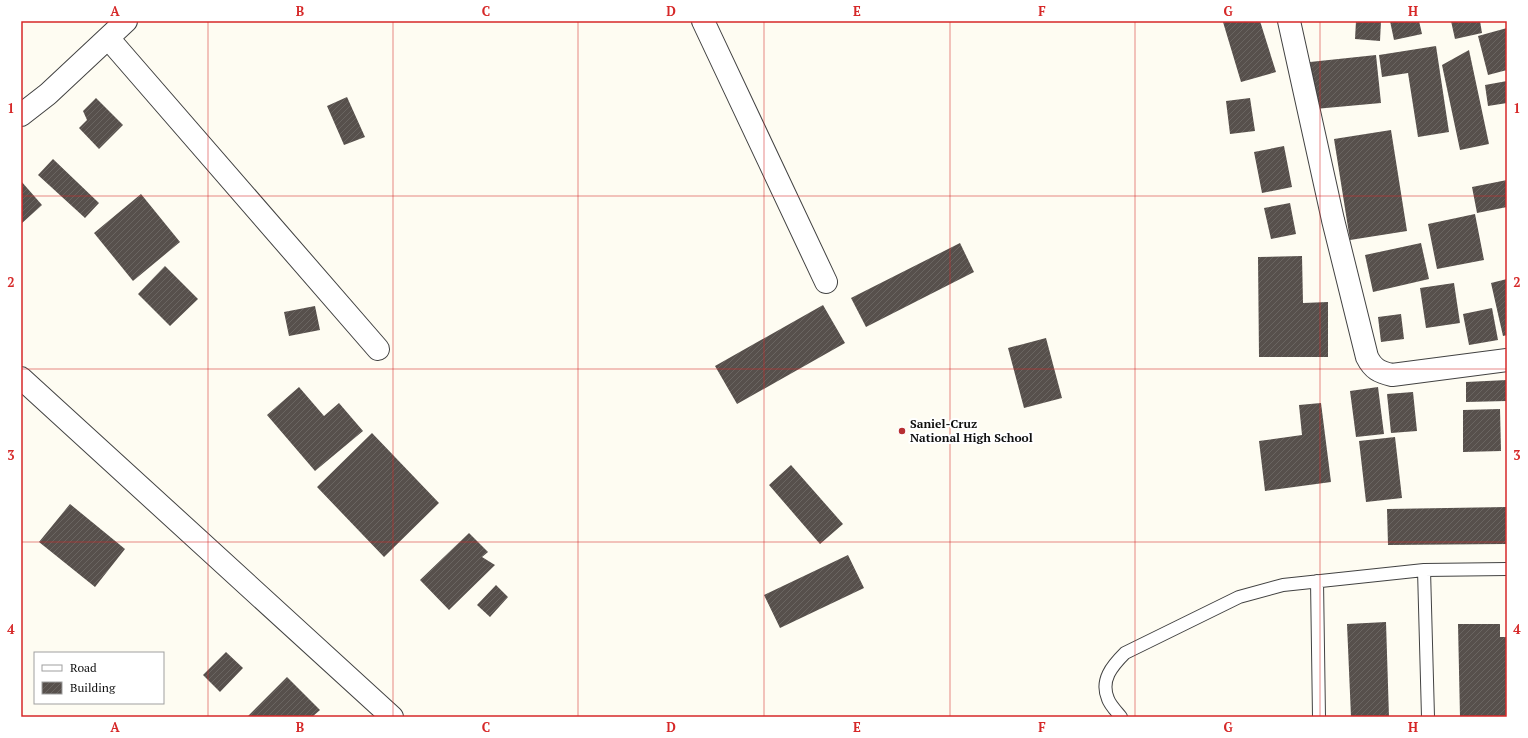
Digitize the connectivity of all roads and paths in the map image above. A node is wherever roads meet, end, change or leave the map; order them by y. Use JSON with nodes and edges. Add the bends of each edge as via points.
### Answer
{"nodes":[{"id":1,"x":126,"y":21,"type":"edge"},
{"id":2,"x":703,"y":21,"type":"edge"},
{"id":3,"x":1288,"y":21,"type":"edge"},
{"id":4,"x":108,"y":38,"type":"junction"},
{"id":5,"x":21,"y":115,"type":"edge"},
{"id":6,"x":826,"y":282,"type":"dead end"},
{"id":7,"x":378,"y":349,"type":"dead end"},
{"id":8,"x":1507,"y":360,"type":"edge"},
{"id":9,"x":21,"y":378,"type":"edge"},
{"id":10,"x":1424,"y":570,"type":"junction"},
{"id":11,"x":1507,"y":570,"type":"edge"},
{"id":12,"x":1317,"y":581,"type":"junction"},
{"id":13,"x":392,"y":717,"type":"edge"},
{"id":14,"x":1121,"y":717,"type":"edge"},
{"id":15,"x":1319,"y":717,"type":"edge"},
{"id":16,"x":1428,"y":717,"type":"edge"}],
"edges":[{"from":1,"to":4,"type":"street"},
{"from":2,"to":6,"type":"street"},
{"from":3,"to":8,"type":"street","via":[[1333,220],[1370,365],[1378,372],[1392,374]]},
{"from":4,"to":5,"type":"street","via":[[48,94]]},
{"from":4,"to":7,"type":"street"},
{"from":9,"to":13,"type":"street"},
{"from":10,"to":11,"type":"lane"},
{"from":10,"to":12,"type":"lane"},
{"from":10,"to":16,"type":"lane"},
{"from":12,"to":14,"type":"lane","via":[[1283,585],[1238,596],[1125,653],[1112,666],[1105,682],[1108,700]]},
{"from":12,"to":15,"type":"lane"}]}
